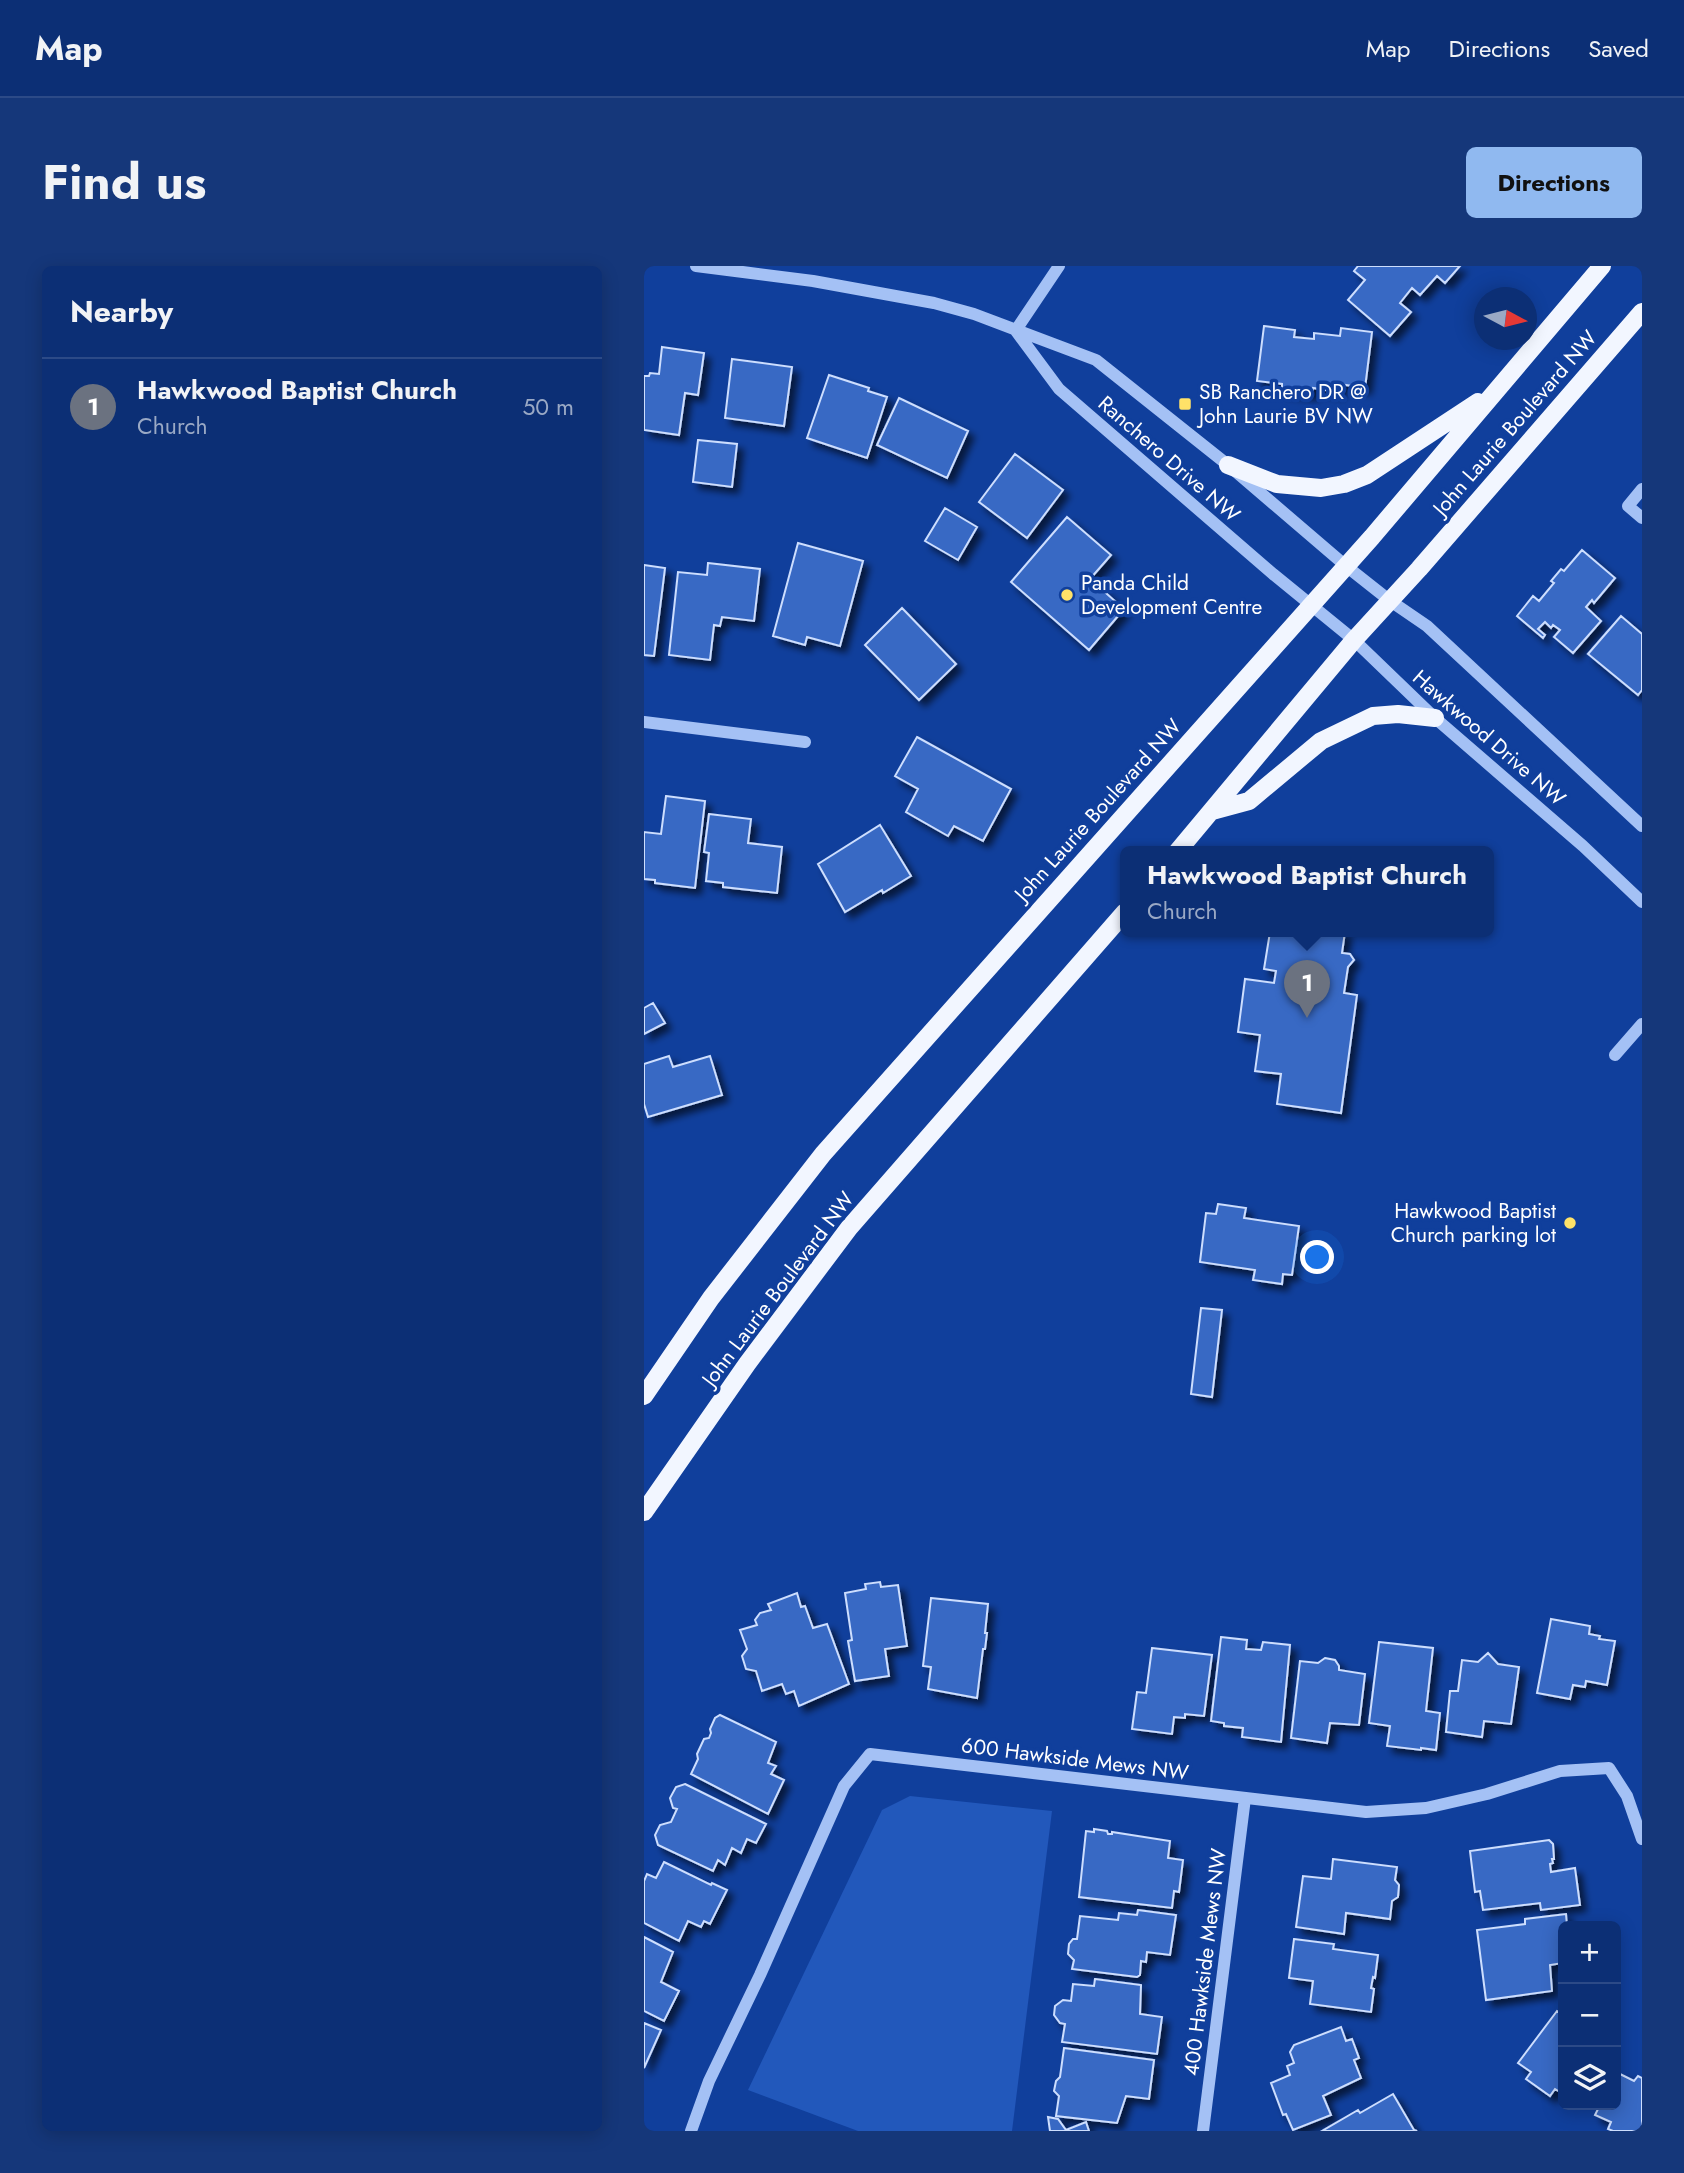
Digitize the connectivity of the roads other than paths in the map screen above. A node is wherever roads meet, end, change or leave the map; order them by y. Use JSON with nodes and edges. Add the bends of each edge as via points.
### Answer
{"nodes":[{"id":1,"x":696,"y":266,"type":"edge"},
{"id":2,"x":1059,"y":266,"type":"edge"},
{"id":3,"x":1602,"y":266,"type":"edge"},
{"id":4,"x":1642,"y":312,"type":"edge"},
{"id":5,"x":1016,"y":330,"type":"junction"},
{"id":6,"x":1496,"y":390,"type":"junction"},
{"id":7,"x":1228,"y":465,"type":"junction"},
{"id":8,"x":1642,"y":489,"type":"edge"},
{"id":9,"x":1642,"y":518,"type":"edge"},
{"id":10,"x":1346,"y":566,"type":"junction"},
{"id":11,"x":1389,"y":600,"type":"junction"},
{"id":12,"x":1311,"y":604,"type":"junction"},
{"id":13,"x":1354,"y":640,"type":"junction"},
{"id":14,"x":1436,"y":718,"type":"junction"},
{"id":15,"x":644,"y":722,"type":"edge"},
{"id":16,"x":805,"y":741,"type":"dead end"},
{"id":17,"x":1212,"y":811,"type":"junction"},
{"id":18,"x":1642,"y":826,"type":"edge"},
{"id":19,"x":1182,"y":846,"type":"edge"},
{"id":20,"x":1642,"y":902,"type":"edge"},
{"id":21,"x":1120,"y":918,"type":"edge"},
{"id":22,"x":1642,"y":1024,"type":"edge"},
{"id":23,"x":1615,"y":1055,"type":"dead end"},
{"id":24,"x":644,"y":1396,"type":"edge"},
{"id":25,"x":644,"y":1512,"type":"edge"},
{"id":26,"x":1245,"y":1798,"type":"junction"},
{"id":27,"x":1642,"y":1839,"type":"edge"},
{"id":28,"x":691,"y":2131,"type":"edge"},
{"id":29,"x":1203,"y":2131,"type":"edge"}],
"edges":[{"from":1,"to":5,"type":"street","name":"Ranchero Drive NW","via":[[888,294],[974,314]]},
{"from":2,"to":5,"type":"street"},
{"from":3,"to":6,"type":"main road","name":"John Laurie Boulevard NW"},
{"from":4,"to":11,"type":"main road","name":"John Laurie Boulevard NW"},
{"from":5,"to":7,"type":"street","name":"Ranchero Drive NW","via":[[1096,360]]},
{"from":5,"to":12,"type":"street","name":"Ranchero Drive NW","via":[[1059,389]]},
{"from":6,"to":7,"type":"main road","via":[[1367,475],[1344,484],[1321,488],[1277,484]]},
{"from":6,"to":10,"type":"main road","name":"John Laurie Boulevard NW"},
{"from":7,"to":10,"type":"street","name":"Ranchero Drive NW"},
{"from":8,"to":9,"type":"street","via":[[1628,506]]},
{"from":10,"to":11,"type":"street","name":"Hawkwood Drive NW"},
{"from":10,"to":12,"type":"main road","name":"John Laurie Boulevard NW"},
{"from":11,"to":13,"type":"main road","name":"John Laurie Boulevard NW"},
{"from":11,"to":18,"type":"street","name":"Hawkwood Drive NW","via":[[1427,626]]},
{"from":12,"to":13,"type":"street","name":"Hawkwood Drive NW"},
{"from":12,"to":24,"type":"main road","name":"John Laurie Boulevard NW","via":[[823,1154],[710,1298]]},
{"from":13,"to":14,"type":"street","name":"Hawkwood Drive NW"},
{"from":13,"to":17,"type":"main road","name":"John Laurie Boulevard NW"},
{"from":14,"to":17,"type":"main road","via":[[1373,716],[1321,741],[1249,801]]},
{"from":14,"to":20,"type":"street","name":"Hawkwood Drive NW"},
{"from":15,"to":16,"type":"street"},
{"from":17,"to":19,"type":"main road","name":"John Laurie Boulevard NW"},
{"from":21,"to":25,"type":"main road","name":"John Laurie Boulevard NW","via":[[849,1228]]},
{"from":22,"to":23,"type":"street"},
{"from":26,"to":27,"type":"street","name":"600 Hawkside Mews NW","via":[[1366,1812],[1426,1808],[1560,1771],[1609,1768],[1627,1796]]},
{"from":26,"to":28,"type":"street","name":"600 Hawkside Mews NW","via":[[870,1754],[844,1786],[709,2081]]},
{"from":26,"to":29,"type":"street","name":"400 Hawkside Mews NW"}]}
